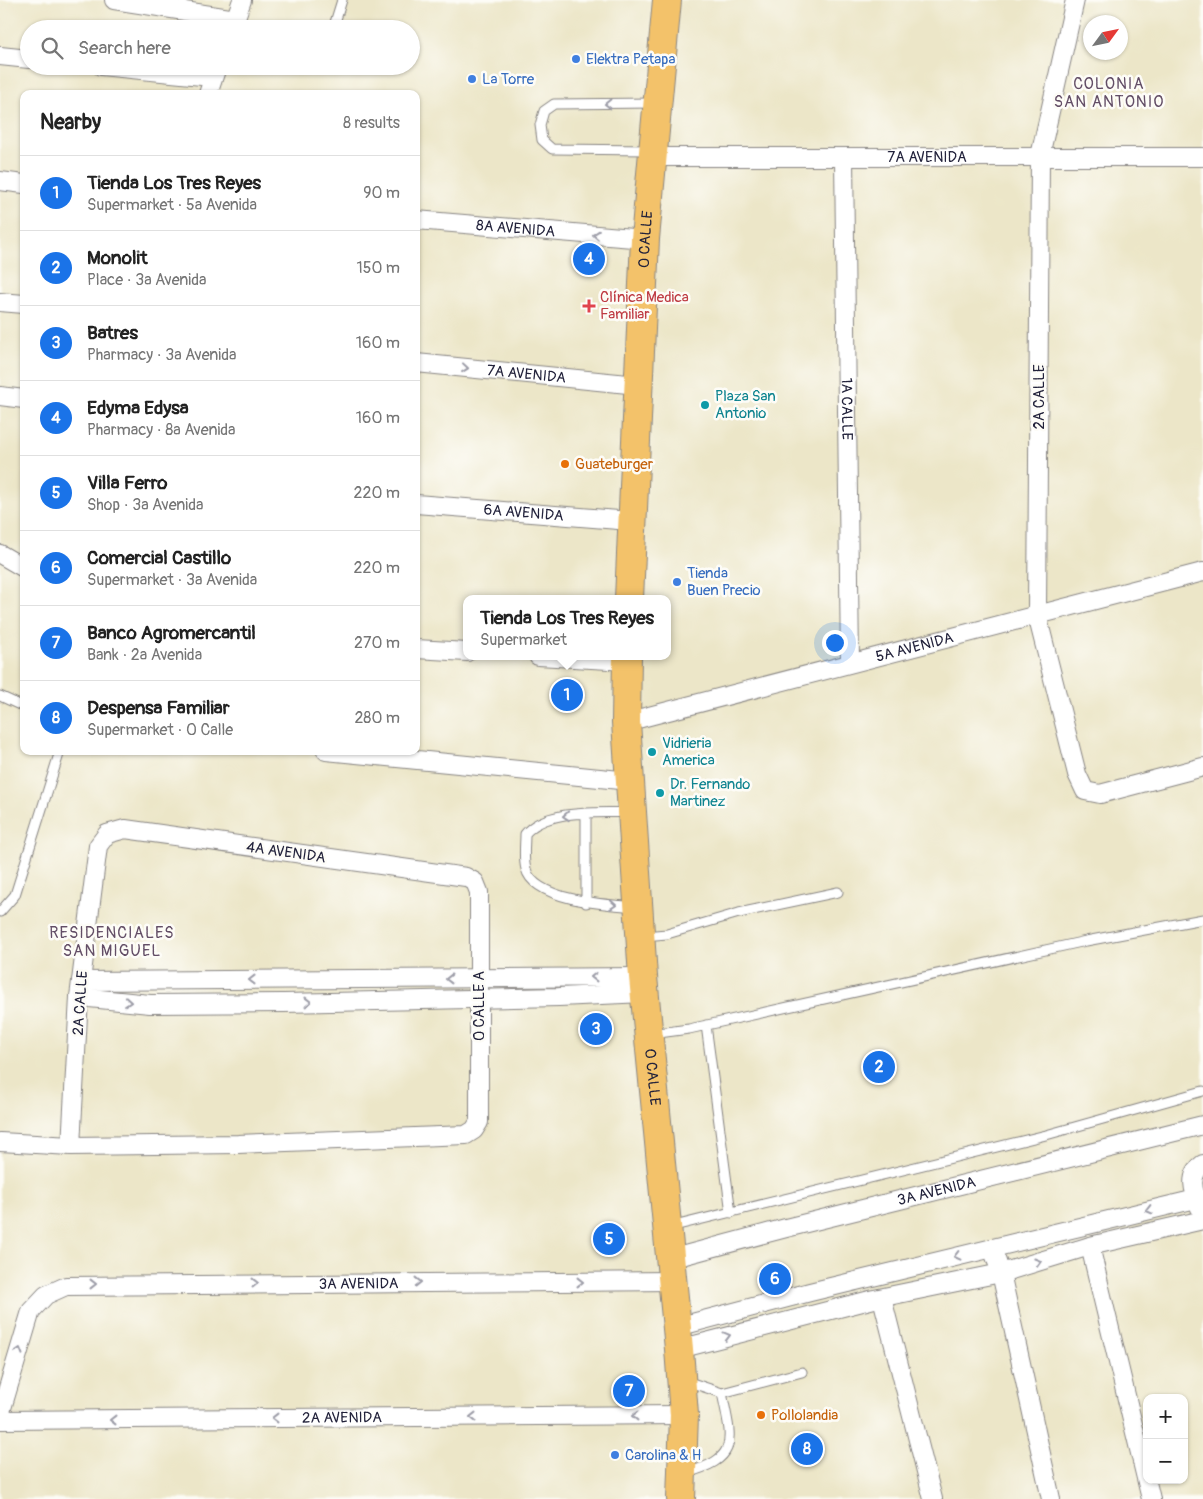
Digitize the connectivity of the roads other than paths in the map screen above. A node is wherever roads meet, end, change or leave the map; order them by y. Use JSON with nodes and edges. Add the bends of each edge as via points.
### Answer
{"nodes":[{"id":1,"x":114,"y":0,"type":"edge"},
{"id":2,"x":242,"y":0,"type":"edge"},
{"id":3,"x":342,"y":0,"type":"edge"},
{"id":4,"x":667,"y":0,"type":"edge"},
{"id":5,"x":1075,"y":0,"type":"edge"},
{"id":6,"x":214,"y":20,"type":"edge"},
{"id":7,"x":235,"y":20,"type":"edge"},
{"id":8,"x":336,"y":20,"type":"edge"},
{"id":9,"x":0,"y":56,"type":"edge"},
{"id":10,"x":20,"y":58,"type":"edge"},
{"id":11,"x":178,"y":75,"type":"edge"},
{"id":12,"x":212,"y":79,"type":"edge"},
{"id":13,"x":657,"y":104,"type":"junction"},
{"id":14,"x":652,"y":153,"type":"junction"},
{"id":15,"x":844,"y":156,"type":"junction"},
{"id":16,"x":1040,"y":156,"type":"junction"},
{"id":17,"x":1203,"y":156,"type":"edge"},
{"id":18,"x":0,"y":181,"type":"edge"},
{"id":19,"x":20,"y":184,"type":"edge"},
{"id":20,"x":420,"y":220,"type":"edge"},
{"id":21,"x":645,"y":239,"type":"junction"},
{"id":22,"x":0,"y":302,"type":"edge"},
{"id":23,"x":20,"y":304,"type":"edge"},
{"id":24,"x":420,"y":363,"type":"edge"},
{"id":25,"x":638,"y":385,"type":"junction"},
{"id":26,"x":0,"y":396,"type":"edge"},
{"id":27,"x":20,"y":398,"type":"edge"},
{"id":28,"x":420,"y":504,"type":"edge"},
{"id":29,"x":631,"y":521,"type":"junction"},
{"id":30,"x":0,"y":554,"type":"edge"},
{"id":31,"x":20,"y":566,"type":"edge"},
{"id":32,"x":1203,"y":572,"type":"edge"},
{"id":33,"x":629,"y":595,"type":"edge"},
{"id":34,"x":1038,"y":615,"type":"junction"},
{"id":35,"x":420,"y":649,"type":"edge"},
{"id":36,"x":463,"y":652,"type":"edge"},
{"id":37,"x":627,"y":660,"type":"edge"},
{"id":38,"x":850,"y":663,"type":"junction"},
{"id":39,"x":0,"y":696,"type":"edge"},
{"id":40,"x":20,"y":705,"type":"edge"},
{"id":41,"x":626,"y":722,"type":"junction"},
{"id":42,"x":59,"y":755,"type":"edge"},
{"id":43,"x":367,"y":755,"type":"edge"},
{"id":44,"x":1203,"y":767,"type":"edge"},
{"id":45,"x":630,"y":781,"type":"junction"},
{"id":46,"x":632,"y":812,"type":"junction"},
{"id":47,"x":586,"y":814,"type":"junction"},
{"id":48,"x":107,"y":834,"type":"joint"},
{"id":49,"x":466,"y":877,"type":"joint"},
{"id":50,"x":838,"y":892,"type":"dead end"},
{"id":51,"x":586,"y":903,"type":"junction"},
{"id":52,"x":638,"y":908,"type":"junction"},
{"id":53,"x":0,"y":912,"type":"edge"},
{"id":54,"x":1203,"y":919,"type":"edge"},
{"id":55,"x":641,"y":936,"type":"junction"},
{"id":56,"x":479,"y":979,"type":"junction"},
{"id":57,"x":284,"y":980,"type":"junction"},
{"id":58,"x":643,"y":985,"type":"junction"},
{"id":59,"x":80,"y":989,"type":"junction"},
{"id":60,"x":479,"y":999,"type":"junction"},
{"id":61,"x":284,"y":1003,"type":"junction"},
{"id":62,"x":706,"y":1025,"type":"junction"},
{"id":63,"x":648,"y":1035,"type":"junction"},
{"id":64,"x":1203,"y":1091,"type":"edge"},
{"id":65,"x":1203,"y":1126,"type":"edge"},
{"id":66,"x":0,"y":1142,"type":"edge"},
{"id":67,"x":72,"y":1146,"type":"junction"},
{"id":68,"x":1203,"y":1164,"type":"edge"},
{"id":69,"x":1196,"y":1199,"type":"junction"},
{"id":70,"x":731,"y":1213,"type":"junction"},
{"id":71,"x":1203,"y":1219,"type":"edge"},
{"id":72,"x":667,"y":1227,"type":"junction"},
{"id":73,"x":1090,"y":1246,"type":"junction"},
{"id":74,"x":992,"y":1248,"type":"junction"},
{"id":75,"x":672,"y":1270,"type":"junction"},
{"id":76,"x":1000,"y":1274,"type":"junction"},
{"id":77,"x":882,"y":1298,"type":"junction"},
{"id":78,"x":678,"y":1338,"type":"junction"},
{"id":79,"x":802,"y":1372,"type":"dead end"},
{"id":80,"x":682,"y":1383,"type":"junction"},
{"id":81,"x":722,"y":1393,"type":"junction"},
{"id":82,"x":0,"y":1415,"type":"edge"},
{"id":83,"x":684,"y":1415,"type":"junction"},
{"id":84,"x":0,"y":1420,"type":"edge"},
{"id":85,"x":681,"y":1487,"type":"edge"},
{"id":86,"x":933,"y":1499,"type":"edge"},
{"id":87,"x":1051,"y":1499,"type":"edge"},
{"id":88,"x":1150,"y":1499,"type":"edge"}],
"edges":[{"from":1,"to":6,"type":"street"},
{"from":2,"to":7,"type":"street"},
{"from":3,"to":8,"type":"lane"},
{"from":4,"to":13,"type":"main road","name":"0 CALLE"},
{"from":5,"to":16,"type":"street","name":"2A CALLE"},
{"from":9,"to":10,"type":"street"},
{"from":11,"to":12,"type":"street"},
{"from":13,"to":14,"type":"main road","name":"0 CALLE"},
{"from":13,"to":14,"type":"lane","one_way":true,"via":[[554,104],[544,111],[540,125],[542,140],[552,148]]},
{"from":14,"to":15,"type":"street","name":"7A AVENIDA"},
{"from":14,"to":21,"type":"main road","name":"0 CALLE"},
{"from":15,"to":16,"type":"street","name":"7A AVENIDA"},
{"from":15,"to":38,"type":"street","name":"1A CALLE"},
{"from":16,"to":17,"type":"street","name":"7A AVENIDA"},
{"from":16,"to":34,"type":"street","name":"2A CALLE"},
{"from":18,"to":19,"type":"street"},
{"from":21,"to":20,"type":"street","name":"8A AVENIDA","one_way":true},
{"from":21,"to":25,"type":"main road","name":"0 CALLE"},
{"from":22,"to":23,"type":"street"},
{"from":24,"to":25,"type":"street","name":"7A AVENIDA","one_way":true},
{"from":25,"to":29,"type":"main road","name":"0 CALLE"},
{"from":26,"to":27,"type":"street"},
{"from":28,"to":29,"type":"street","name":"6A AVENIDA"},
{"from":29,"to":33,"type":"main road","name":"0 CALLE"},
{"from":30,"to":31,"type":"street"},
{"from":32,"to":34,"type":"street","name":"5A AVENIDA"},
{"from":34,"to":38,"type":"street","name":"5A AVENIDA"},
{"from":34,"to":44,"type":"street","name":"2A CALLE","via":[[1077,774],[1086,791],[1100,794]]},
{"from":35,"to":36,"type":"street"},
{"from":37,"to":41,"type":"main road","name":"0 CALLE"},
{"from":38,"to":41,"type":"street","name":"5A AVENIDA"},
{"from":39,"to":40,"type":"lane"},
{"from":41,"to":45,"type":"main road","name":"0 CALLE"},
{"from":42,"to":53,"type":"lane","via":[[16,895]]},
{"from":43,"to":45,"type":"street"},
{"from":45,"to":46,"type":"main road","name":"0 CALLE"},
{"from":46,"to":47,"type":"lane"},
{"from":46,"to":52,"type":"main road","name":"0 CALLE"},
{"from":47,"to":51,"type":"lane"},
{"from":47,"to":51,"type":"lane","one_way":true,"via":[[555,816],[531,826],[525,834],[526,870],[532,878],[562,896]]},
{"from":48,"to":49,"type":"street","name":"4A AVENIDA","via":[[125,829]]},
{"from":48,"to":59,"type":"street","name":"2A CALLE","via":[[98,846]]},
{"from":49,"to":56,"type":"street","name":"0 CALLE A","via":[[475,882],[479,892]]},
{"from":50,"to":55,"type":"lane","via":[[739,913],[667,934]]},
{"from":51,"to":52,"type":"lane","one_way":true},
{"from":52,"to":55,"type":"main road","name":"0 CALLE"},
{"from":54,"to":62,"type":"lane","via":[[1086,941]]},
{"from":55,"to":58,"type":"main road","name":"0 CALLE"},
{"from":56,"to":57,"type":"street","one_way":true},
{"from":58,"to":56,"type":"street","one_way":true},
{"from":56,"to":60,"type":"street","name":"0 CALLE A"},
{"from":57,"to":59,"type":"street","one_way":true},
{"from":57,"to":61,"type":"street"},
{"from":58,"to":60,"type":"street"},
{"from":58,"to":63,"type":"main road","name":"0 CALLE"},
{"from":59,"to":61,"type":"street","one_way":true,"via":[[150,1004]]},
{"from":59,"to":67,"type":"street","name":"2A CALLE"},
{"from":61,"to":60,"type":"street","one_way":true},
{"from":60,"to":67,"type":"street","name":"0 CALLE A","via":[[479,1122],[466,1135],[238,1144]]},
{"from":62,"to":63,"type":"lane"},
{"from":62,"to":70,"type":"lane"},
{"from":63,"to":72,"type":"main road","name":"0 CALLE"},
{"from":64,"to":70,"type":"lane","via":[[1046,1135]]},
{"from":65,"to":75,"type":"street","name":"3A AVENIDA","via":[[786,1228]]},
{"from":66,"to":67,"type":"street"},
{"from":68,"to":69,"type":"street","via":[[1195,1171],[1192,1181]]},
{"from":69,"to":71,"type":"street"},
{"from":69,"to":74,"type":"street","one_way":true},
{"from":70,"to":72,"type":"lane"},
{"from":71,"to":73,"type":"street"},
{"from":72,"to":75,"type":"main road","name":"0 CALLE"},
{"from":76,"to":73,"type":"street","one_way":true},
{"from":73,"to":88,"type":"street"},
{"from":74,"to":76,"type":"street"},
{"from":74,"to":78,"type":"street","one_way":true},
{"from":75,"to":78,"type":"main road","name":"0 CALLE"},
{"from":82,"to":75,"type":"street","name":"3A AVENIDA","one_way":true,"via":[[31,1311],[46,1295],[66,1286]]},
{"from":76,"to":77,"type":"street"},
{"from":76,"to":87,"type":"street"},
{"from":78,"to":77,"type":"street","one_way":true},
{"from":77,"to":86,"type":"street"},
{"from":78,"to":80,"type":"main road","name":"0 CALLE"},
{"from":79,"to":81,"type":"lane"},
{"from":80,"to":81,"type":"lane"},
{"from":80,"to":83,"type":"main road","name":"0 CALLE"},
{"from":81,"to":85,"type":"lane","via":[[730,1441],[725,1454]]},
{"from":83,"to":84,"type":"street","name":"2A AVENIDA","one_way":true},
{"from":83,"to":85,"type":"main road","name":"0 CALLE"}]}
